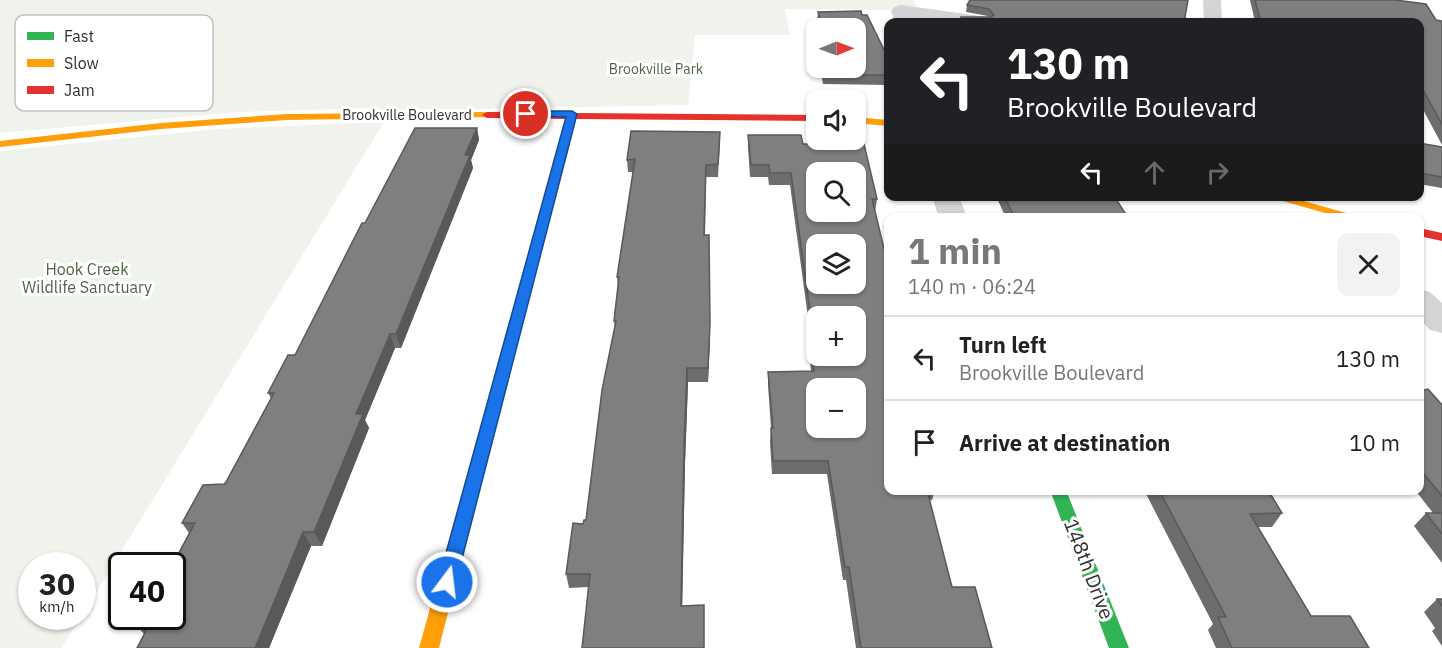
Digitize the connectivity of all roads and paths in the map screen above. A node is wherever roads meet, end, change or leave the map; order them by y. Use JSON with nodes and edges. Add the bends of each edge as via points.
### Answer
{"nodes":[{"id":1,"x":1212,"y":0,"type":"edge"},
{"id":2,"x":903,"y":17,"type":"edge"},
{"id":3,"x":918,"y":18,"type":"edge"},
{"id":4,"x":1213,"y":18,"type":"edge"},
{"id":5,"x":572,"y":114,"type":"junction"},
{"id":6,"x":806,"y":118,"type":"edge"},
{"id":7,"x":866,"y":121,"type":"edge"},
{"id":8,"x":884,"y":123,"type":"edge"},
{"id":9,"x":0,"y":144,"type":"edge"},
{"id":10,"x":1289,"y":201,"type":"edge"},
{"id":11,"x":1335,"y":213,"type":"edge"},
{"id":12,"x":1424,"y":233,"type":"edge"},
{"id":13,"x":1442,"y":237,"type":"edge"},
{"id":14,"x":1424,"y":304,"type":"edge"},
{"id":15,"x":1442,"y":322,"type":"edge"},
{"id":16,"x":1060,"y":495,"type":"edge"},
{"id":17,"x":429,"y":648,"type":"edge"},
{"id":18,"x":1119,"y":648,"type":"edge"}],
"edges":[{"from":1,"to":4,"type":"street"},
{"from":2,"to":3,"type":"street"},
{"from":5,"to":6,"type":"street","name":"Brookville Boulevard"},
{"from":5,"to":9,"type":"street","name":"Brookville Boulevard","via":[[277,117]]},
{"from":5,"to":17,"type":"street"},
{"from":7,"to":8,"type":"street"},
{"from":10,"to":11,"type":"street"},
{"from":12,"to":13,"type":"street"},
{"from":14,"to":15,"type":"street"},
{"from":16,"to":18,"type":"street","name":"148th Drive"}]}
